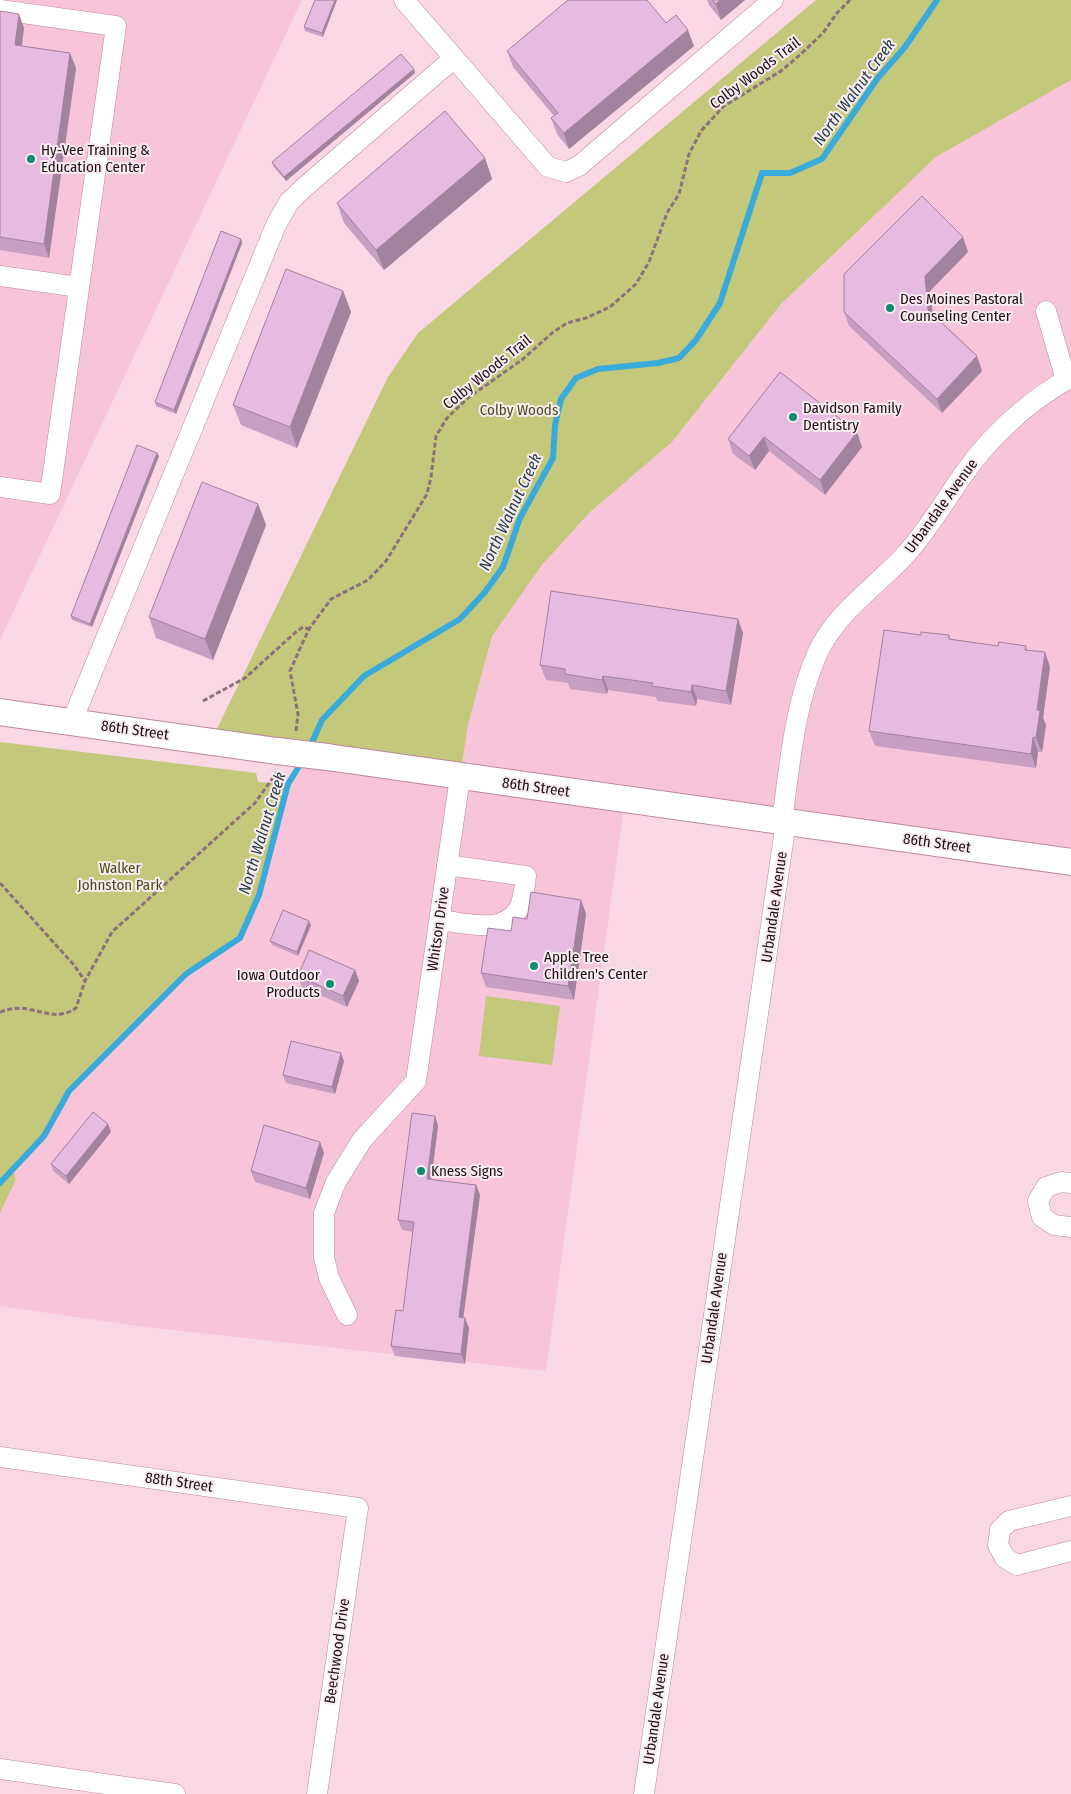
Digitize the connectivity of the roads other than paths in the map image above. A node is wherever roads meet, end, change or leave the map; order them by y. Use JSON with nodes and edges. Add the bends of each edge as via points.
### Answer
{"nodes":[{"id":1,"x":404,"y":0,"type":"edge"},
{"id":2,"x":773,"y":0,"type":"edge"},
{"id":3,"x":0,"y":10,"type":"edge"},
{"id":4,"x":453,"y":59,"type":"junction"},
{"id":5,"x":0,"y":276,"type":"edge"},
{"id":6,"x":79,"y":287,"type":"junction"},
{"id":7,"x":1046,"y":311,"type":"dead end"},
{"id":8,"x":1068,"y":379,"type":"edge"},
{"id":9,"x":0,"y":486,"type":"edge"},
{"id":10,"x":0,"y":712,"type":"edge"},
{"id":11,"x":72,"y":722,"type":"junction"},
{"id":12,"x":460,"y":777,"type":"junction"},
{"id":13,"x":784,"y":822,"type":"junction"},
{"id":14,"x":1071,"y":862,"type":"edge"},
{"id":15,"x":447,"y":865,"type":"junction"},
{"id":16,"x":440,"y":920,"type":"junction"},
{"id":17,"x":1071,"y":1183,"type":"edge"},
{"id":18,"x":1071,"y":1227,"type":"edge"},
{"id":19,"x":346,"y":1315,"type":"dead end"},
{"id":20,"x":0,"y":1457,"type":"edge"},
{"id":21,"x":1071,"y":1506,"type":"edge"},
{"id":22,"x":358,"y":1508,"type":"joint"},
{"id":23,"x":1071,"y":1551,"type":"edge"},
{"id":24,"x":0,"y":1769,"type":"edge"},
{"id":25,"x":175,"y":1794,"type":"edge"},
{"id":26,"x":317,"y":1794,"type":"edge"},
{"id":27,"x":644,"y":1794,"type":"edge"}],
"edges":[{"from":1,"to":4,"type":"street"},
{"from":2,"to":4,"type":"street","via":[[579,166],[566,172],[548,167]]},
{"from":3,"to":6,"type":"street","via":[[116,26]]},
{"from":4,"to":11,"type":"street","via":[[307,185],[289,202],[276,224]]},
{"from":5,"to":6,"type":"street"},
{"from":6,"to":9,"type":"street","via":[[50,494]]},
{"from":7,"to":8,"type":"street"},
{"from":8,"to":13,"type":"street","name":"Urbandale Avenue","via":[[1015,415],[988,442],[927,530],[904,556],[857,598],[819,650],[806,681],[795,724]]},
{"from":10,"to":11,"type":"main road","name":"86th Street"},
{"from":11,"to":12,"type":"main road","name":"86th Street","bridge":true},
{"from":12,"to":13,"type":"main road","name":"86th Street"},
{"from":12,"to":15,"type":"street","name":"Whitson Drive"},
{"from":13,"to":14,"type":"main road","name":"86th Street"},
{"from":13,"to":27,"type":"street","name":"Urbandale Avenue"},
{"from":15,"to":16,"type":"street","name":"Whitson Drive"},
{"from":15,"to":16,"type":"street","via":[[526,876],[521,905],[503,921],[493,926]]},
{"from":16,"to":19,"type":"street","name":"Whitson Drive","via":[[416,1081],[362,1140],[336,1182],[324,1213],[324,1257],[329,1278]]},
{"from":17,"to":18,"type":"street","via":[[1061,1182],[1046,1187],[1038,1201],[1042,1216],[1054,1225]]},
{"from":20,"to":22,"type":"street","name":"88th Street"},
{"from":21,"to":23,"type":"street","via":[[1009,1521],[1000,1530],[998,1545],[1005,1558],[1017,1565]]},
{"from":22,"to":26,"type":"street","name":"Beechwood Drive"},
{"from":24,"to":25,"type":"street"}]}
